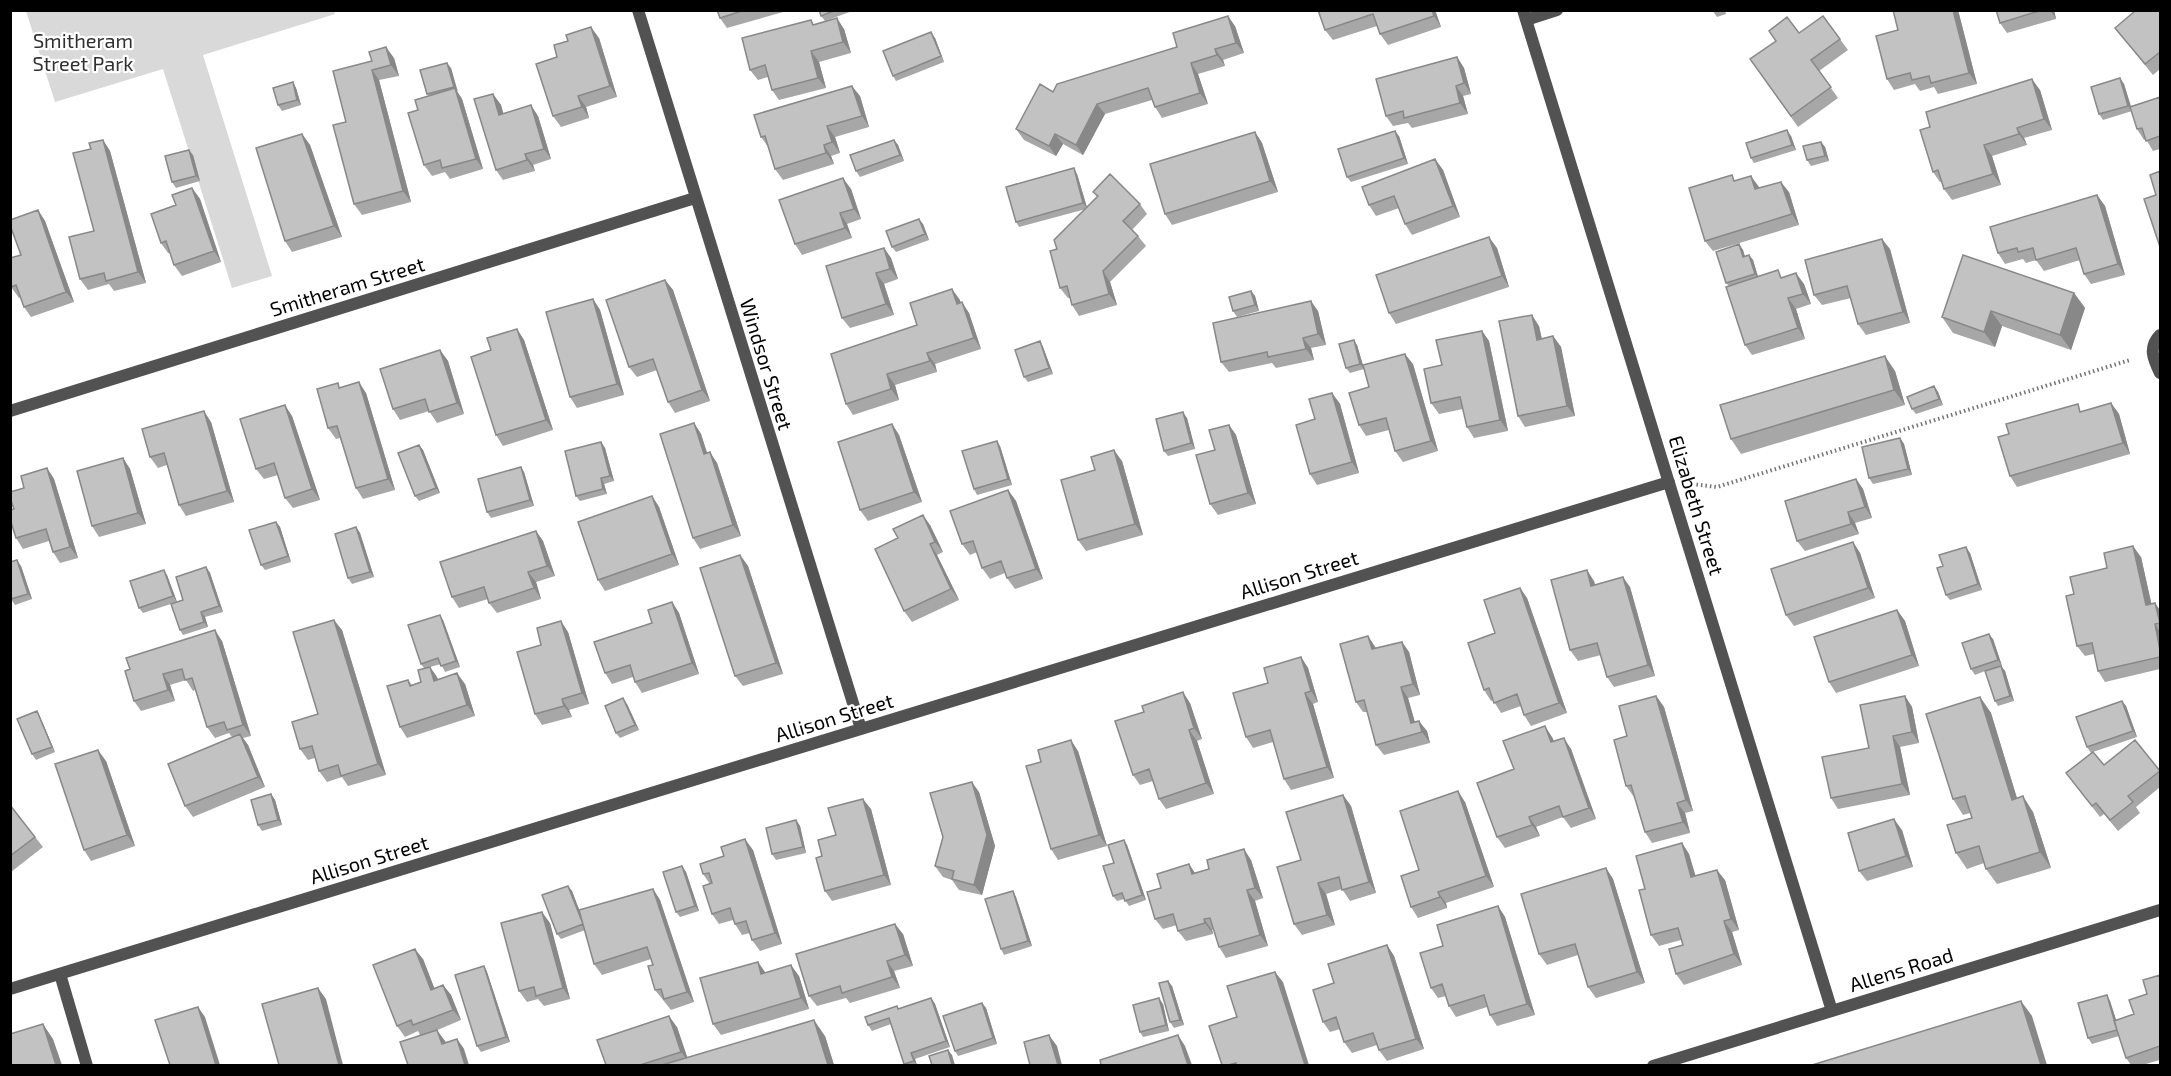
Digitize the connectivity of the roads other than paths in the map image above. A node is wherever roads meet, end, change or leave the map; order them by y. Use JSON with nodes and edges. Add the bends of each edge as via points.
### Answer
{"nodes":[{"id":1,"x":638,"y":10,"type":"edge"},
{"id":2,"x":1557,"y":10,"type":"edge"},
{"id":3,"x":1525,"y":15,"type":"edge"},
{"id":4,"x":695,"y":198,"type":"junction"},
{"id":5,"x":2160,"y":335,"type":"edge"},
{"id":6,"x":2160,"y":373,"type":"edge"},
{"id":7,"x":10,"y":411,"type":"edge"},
{"id":8,"x":1669,"y":482,"type":"junction"},
{"id":9,"x":861,"y":729,"type":"junction"},
{"id":10,"x":2160,"y":910,"type":"edge"},
{"id":11,"x":60,"y":974,"type":"junction"},
{"id":12,"x":10,"y":989,"type":"edge"},
{"id":13,"x":1832,"y":1011,"type":"junction"},
{"id":14,"x":87,"y":1065,"type":"edge"},
{"id":15,"x":1653,"y":1065,"type":"edge"}],
"edges":[{"from":1,"to":4,"type":"street","name":"Windsor Street"},
{"from":2,"to":3,"type":"street"},
{"from":3,"to":8,"type":"street","name":"Elizabeth Street"},
{"from":4,"to":7,"type":"street","name":"Smitheram Street"},
{"from":4,"to":9,"type":"street","name":"Windsor Street"},
{"from":5,"to":6,"type":"street","via":[[2152,356]]},
{"from":8,"to":9,"type":"street","name":"Allison Street"},
{"from":8,"to":13,"type":"street","name":"Elizabeth Street"},
{"from":9,"to":11,"type":"street","name":"Allison Street"},
{"from":10,"to":13,"type":"street","name":"Allens Road"},
{"from":11,"to":12,"type":"street","name":"Allison Street"},
{"from":11,"to":14,"type":"street"},
{"from":13,"to":15,"type":"street","name":"Allens Road"}]}
